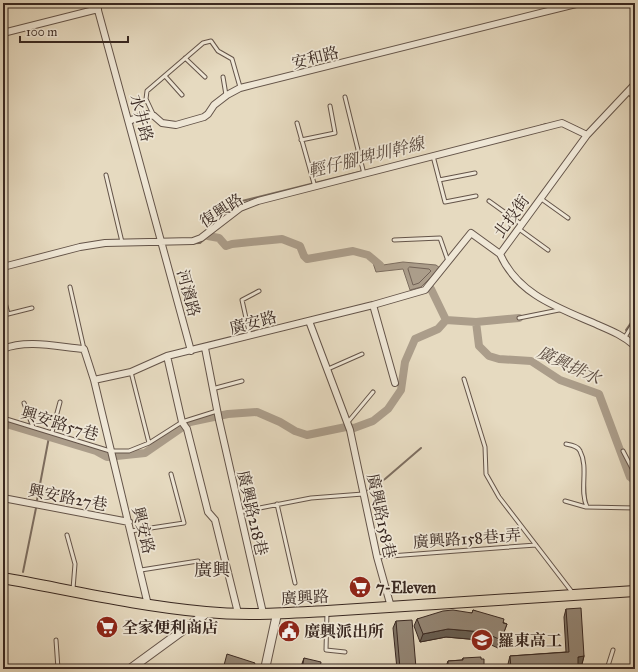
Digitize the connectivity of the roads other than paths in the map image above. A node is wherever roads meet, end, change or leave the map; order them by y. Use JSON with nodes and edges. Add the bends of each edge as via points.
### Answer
{"nodes":[{"id":1,"x":580,"y":3,"type":"edge"},
{"id":2,"x":97,"y":6,"type":"edge"},
{"id":3,"x":3,"y":33,"type":"edge"},
{"id":4,"x":185,"y":58,"type":"junction"},
{"id":5,"x":165,"y":76,"type":"junction"},
{"id":6,"x":205,"y":77,"type":"dead end"},
{"id":7,"x":223,"y":77,"type":"dead end"},
{"id":8,"x":635,"y":84,"type":"edge"},
{"id":9,"x":240,"y":88,"type":"junction"},
{"id":10,"x":628,"y":90,"type":"junction"},
{"id":11,"x":182,"y":95,"type":"dead end"},
{"id":12,"x":226,"y":95,"type":"junction"},
{"id":13,"x":345,"y":97,"type":"dead end"},
{"id":14,"x":635,"y":100,"type":"edge"},
{"id":15,"x":330,"y":106,"type":"dead end"},
{"id":16,"x":154,"y":116,"type":"junction"},
{"id":17,"x":129,"y":121,"type":"junction"},
{"id":18,"x":297,"y":123,"type":"dead end"},
{"id":19,"x":587,"y":135,"type":"junction"},
{"id":20,"x":302,"y":140,"type":"junction"},
{"id":21,"x":433,"y":156,"type":"junction"},
{"id":22,"x":475,"y":173,"type":"dead end"},
{"id":23,"x":364,"y":174,"type":"junction"},
{"id":24,"x":106,"y":175,"type":"dead end"},
{"id":25,"x":439,"y":180,"type":"junction"},
{"id":26,"x":315,"y":187,"type":"junction"},
{"id":27,"x":476,"y":196,"type":"dead end"},
{"id":28,"x":540,"y":198,"type":"junction"},
{"id":29,"x":489,"y":201,"type":"dead end"},
{"id":30,"x":568,"y":218,"type":"dead end"},
{"id":31,"x":520,"y":226,"type":"junction"},
{"id":32,"x":394,"y":240,"type":"dead end"},
{"id":33,"x":161,"y":241,"type":"junction"},
{"id":34,"x":122,"y":242,"type":"junction"},
{"id":35,"x":548,"y":250,"type":"dead end"},
{"id":36,"x":500,"y":254,"type":"junction"},
{"id":37,"x":449,"y":262,"type":"junction"},
{"id":38,"x":3,"y":267,"type":"edge"},
{"id":39,"x":70,"y":287,"type":"dead end"},
{"id":40,"x":259,"y":290,"type":"dead end"},
{"id":41,"x":3,"y":295,"type":"edge"},
{"id":42,"x":373,"y":306,"type":"junction"},
{"id":43,"x":32,"y":308,"type":"dead end"},
{"id":44,"x":561,"y":309,"type":"junction"},
{"id":45,"x":519,"y":318,"type":"dead end"},
{"id":46,"x":309,"y":321,"type":"junction"},
{"id":47,"x":635,"y":321,"type":"edge"},
{"id":48,"x":250,"y":336,"type":"junction"},
{"id":49,"x":625,"y":337,"type":"junction"},
{"id":50,"x":635,"y":346,"type":"edge"},
{"id":51,"x":205,"y":348,"type":"junction"},
{"id":52,"x":3,"y":349,"type":"edge"},
{"id":53,"x":84,"y":350,"type":"junction"},
{"id":54,"x":191,"y":351,"type":"junction"},
{"id":55,"x":362,"y":354,"type":"dead end"},
{"id":56,"x":166,"y":356,"type":"junction"},
{"id":57,"x":328,"y":369,"type":"junction"},
{"id":58,"x":131,"y":372,"type":"junction"},
{"id":59,"x":464,"y":379,"type":"dead end"},
{"id":60,"x":94,"y":380,"type":"junction"},
{"id":61,"x":242,"y":381,"type":"dead end"},
{"id":62,"x":395,"y":383,"type":"dead end"},
{"id":63,"x":212,"y":389,"type":"junction"},
{"id":64,"x":373,"y":392,"type":"dead end"},
{"id":65,"x":24,"y":402,"type":"dead end"},
{"id":66,"x":60,"y":402,"type":"dead end"},
{"id":67,"x":217,"y":411,"type":"junction"},
{"id":68,"x":3,"y":418,"type":"edge"},
{"id":69,"x":182,"y":422,"type":"junction"},
{"id":70,"x":348,"y":422,"type":"junction"},
{"id":71,"x":33,"y":427,"type":"junction"},
{"id":72,"x":52,"y":432,"type":"junction"},
{"id":73,"x":149,"y":443,"type":"junction"},
{"id":74,"x":566,"y":444,"type":"dead end"},
{"id":75,"x":110,"y":451,"type":"junction"},
{"id":76,"x":623,"y":451,"type":"dead end"},
{"id":77,"x":171,"y":474,"type":"dead end"},
{"id":78,"x":635,"y":474,"type":"edge"},
{"id":79,"x":363,"y":494,"type":"junction"},
{"id":80,"x":3,"y":498,"type":"edge"},
{"id":81,"x":565,"y":501,"type":"dead end"},
{"id":82,"x":277,"y":504,"type":"junction"},
{"id":83,"x":587,"y":507,"type":"junction"},
{"id":84,"x":635,"y":508,"type":"edge"},
{"id":85,"x":239,"y":512,"type":"junction"},
{"id":86,"x":129,"y":522,"type":"junction"},
{"id":87,"x":131,"y":531,"type":"junction"},
{"id":88,"x":67,"y":535,"type":"dead end"},
{"id":89,"x":536,"y":545,"type":"junction"},
{"id":90,"x":377,"y":557,"type":"junction"},
{"id":91,"x":198,"y":560,"type":"dead end"},
{"id":92,"x":141,"y":570,"type":"junction"},
{"id":93,"x":3,"y":578,"type":"edge"},
{"id":94,"x":295,"y":583,"type":"dead end"},
{"id":95,"x":72,"y":591,"type":"junction"},
{"id":96,"x":635,"y":591,"type":"edge"},
{"id":97,"x":574,"y":595,"type":"junction"},
{"id":98,"x":148,"y":605,"type":"junction"},
{"id":99,"x":391,"y":607,"type":"junction"},
{"id":100,"x":327,"y":611,"type":"junction"},
{"id":101,"x":208,"y":612,"type":"junction"},
{"id":102,"x":238,"y":613,"type":"junction"},
{"id":103,"x":263,"y":613,"type":"junction"},
{"id":104,"x":276,"y":614,"type":"junction"},
{"id":105,"x":56,"y":640,"type":"dead end"},
{"id":106,"x":613,"y":650,"type":"dead end"},
{"id":107,"x":345,"y":652,"type":"dead end"},
{"id":108,"x":635,"y":667,"type":"edge"},
{"id":109,"x":58,"y":669,"type":"edge"},
{"id":110,"x":130,"y":669,"type":"edge"},
{"id":111,"x":264,"y":669,"type":"edge"},
{"id":112,"x":607,"y":669,"type":"edge"},
{"id":113,"x":631,"y":669,"type":"edge"}],
"edges":[{"from":1,"to":9,"type":"street","name":"安和路"},
{"from":2,"to":3,"type":"street"},
{"from":2,"to":17,"type":"street","name":"水井路"},
{"from":4,"to":5,"type":"lane"},
{"from":4,"to":6,"type":"lane"},
{"from":4,"to":9,"type":"lane","via":[[203,43],[211,41],[218,51],[232,59]]},
{"from":5,"to":11,"type":"lane"},
{"from":5,"to":16,"type":"lane","via":[[147,91],[146,98]]},
{"from":7,"to":12,"type":"lane"},
{"from":8,"to":10,"type":"street","name":"北投街"},
{"from":9,"to":12,"type":"street","name":"安和路"},
{"from":10,"to":14,"type":"lane"},
{"from":10,"to":19,"type":"street","name":"北投街"},
{"from":12,"to":16,"type":"street","name":"安和路","via":[[204,117],[176,125],[162,122]]},
{"from":13,"to":23,"type":"lane"},
{"from":15,"to":20,"type":"lane","via":[[335,133]]},
{"from":16,"to":17,"type":"street","via":[[146,114]]},
{"from":17,"to":33,"type":"street","name":"水井路"},
{"from":18,"to":20,"type":"lane"},
{"from":19,"to":21,"type":"street","name":"復興路","via":[[562,123]]},
{"from":19,"to":28,"type":"street","name":"北投街"},
{"from":20,"to":26,"type":"lane"},
{"from":21,"to":23,"type":"street","name":"復興路"},
{"from":21,"to":25,"type":"lane"},
{"from":22,"to":25,"type":"lane"},
{"from":23,"to":26,"type":"street","name":"復興路"},
{"from":24,"to":34,"type":"lane"},
{"from":25,"to":27,"type":"lane","via":[[445,202]]},
{"from":26,"to":33,"type":"street","name":"復興路","via":[[240,208],[201,238],[193,241]]},
{"from":28,"to":30,"type":"lane"},
{"from":28,"to":31,"type":"street","name":"北投街"},
{"from":29,"to":31,"type":"lane"},
{"from":31,"to":35,"type":"lane"},
{"from":31,"to":36,"type":"street","name":"北投街"},
{"from":32,"to":37,"type":"lane","via":[[440,238]]},
{"from":33,"to":34,"type":"street","name":"復興路"},
{"from":33,"to":54,"type":"street","name":"河濱路"},
{"from":34,"to":38,"type":"street","name":"復興路","via":[[80,247]]},
{"from":36,"to":37,"type":"street","name":"廣安路","via":[[471,233]]},
{"from":36,"to":44,"type":"street","name":"北投街","via":[[505,266],[530,293]]},
{"from":37,"to":42,"type":"street","name":"廣安路","via":[[425,290]]},
{"from":39,"to":53,"type":"lane"},
{"from":40,"to":48,"type":"lane","via":[[242,300]]},
{"from":41,"to":43,"type":"lane","via":[[8,314]]},
{"from":42,"to":46,"type":"street","name":"廣安路"},
{"from":42,"to":62,"type":"street"},
{"from":44,"to":45,"type":"lane"},
{"from":44,"to":49,"type":"street","name":"北投街"},
{"from":46,"to":48,"type":"street","name":"廣安路"},
{"from":46,"to":57,"type":"street"},
{"from":47,"to":49,"type":"lane"},
{"from":48,"to":51,"type":"street","name":"廣安路"},
{"from":49,"to":50,"type":"street","name":"北投街"},
{"from":51,"to":54,"type":"street","name":"廣安路"},
{"from":51,"to":63,"type":"street"},
{"from":52,"to":53,"type":"street","via":[[11,345],[31,345]]},
{"from":53,"to":60,"type":"street"},
{"from":54,"to":56,"type":"street","name":"廣安路"},
{"from":55,"to":57,"type":"lane"},
{"from":56,"to":58,"type":"street","name":"廣安路"},
{"from":56,"to":69,"type":"street"},
{"from":57,"to":70,"type":"street"},
{"from":58,"to":60,"type":"street","name":"廣安路"},
{"from":58,"to":73,"type":"lane"},
{"from":59,"to":89,"type":"lane","via":[[486,447],[486,474],[499,497]]},
{"from":60,"to":75,"type":"street"},
{"from":61,"to":63,"type":"lane"},
{"from":63,"to":67,"type":"street"},
{"from":64,"to":70,"type":"lane"},
{"from":65,"to":71,"type":"lane"},
{"from":66,"to":72,"type":"lane"},
{"from":67,"to":69,"type":"lane","name":"興安路57巷"},
{"from":67,"to":85,"type":"street","name":"廣興路218巷"},
{"from":68,"to":71,"type":"lane","name":"興安路57巷"},
{"from":69,"to":73,"type":"lane","name":"興安路57巷"},
{"from":69,"to":102,"type":"street","via":[[187,429],[208,512],[215,520]]},
{"from":70,"to":79,"type":"street","name":"廣興路158巷"},
{"from":71,"to":72,"type":"lane","name":"興安路57巷"},
{"from":72,"to":75,"type":"lane","name":"興安路57巷"},
{"from":73,"to":75,"type":"lane","name":"興安路57巷","via":[[129,451]]},
{"from":74,"to":83,"type":"lane","via":[[580,451],[584,477],[583,499]]},
{"from":75,"to":86,"type":"street","name":"興安路"},
{"from":76,"to":78,"type":"lane"},
{"from":77,"to":87,"type":"lane","via":[[184,523]]},
{"from":79,"to":82,"type":"lane","via":[[311,498]]},
{"from":79,"to":90,"type":"street","name":"廣興路158巷"},
{"from":80,"to":86,"type":"street","name":"興安路27巷"},
{"from":81,"to":83,"type":"lane"},
{"from":82,"to":85,"type":"lane"},
{"from":82,"to":94,"type":"lane"},
{"from":83,"to":84,"type":"lane"},
{"from":85,"to":103,"type":"street","name":"廣興路218巷"},
{"from":86,"to":87,"type":"street","name":"興安路"},
{"from":87,"to":92,"type":"street","name":"興安路"},
{"from":88,"to":95,"type":"lane","via":[[75,564]]},
{"from":89,"to":90,"type":"lane","name":"廣興路158巷1弄"},
{"from":89,"to":97,"type":"lane"},
{"from":90,"to":99,"type":"street","name":"廣興路158巷"},
{"from":91,"to":92,"type":"lane"},
{"from":92,"to":98,"type":"street","name":"興安路"},
{"from":93,"to":95,"type":"main road","name":"廣興路"},
{"from":95,"to":98,"type":"main road","name":"廣興路"},
{"from":96,"to":97,"type":"main road","name":"廣興路"},
{"from":97,"to":99,"type":"main road","name":"廣興路"},
{"from":98,"to":101,"type":"main road","name":"廣興路"},
{"from":99,"to":100,"type":"main road","name":"廣興路"},
{"from":100,"to":104,"type":"main road","name":"廣興路"},
{"from":100,"to":107,"type":"lane","via":[[326,650]]},
{"from":101,"to":102,"type":"main road","name":"廣興路"},
{"from":101,"to":110,"type":"street"},
{"from":102,"to":103,"type":"main road","name":"廣興路"},
{"from":103,"to":104,"type":"main road","name":"廣興路"},
{"from":104,"to":111,"type":"street"},
{"from":105,"to":109,"type":"lane"},
{"from":106,"to":112,"type":"lane"},
{"from":108,"to":113,"type":"lane"}]}
